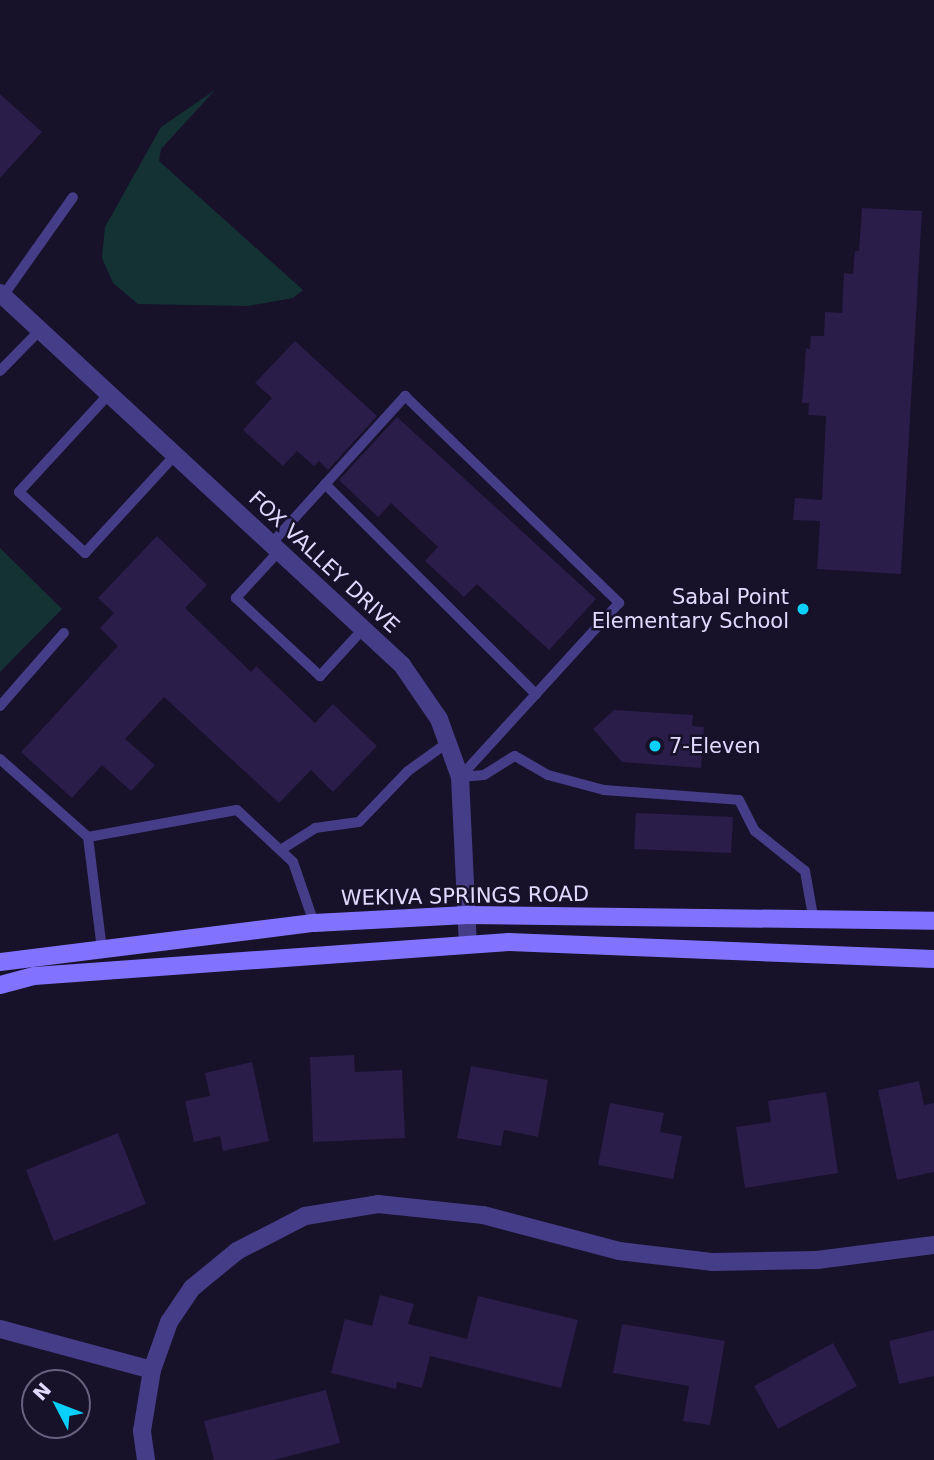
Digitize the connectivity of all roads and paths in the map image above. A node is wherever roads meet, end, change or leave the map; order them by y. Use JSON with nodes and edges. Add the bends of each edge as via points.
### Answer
{"nodes":[{"id":1,"x":73,"y":197,"type":"dead end"},
{"id":2,"x":2,"y":294,"type":"edge"},
{"id":3,"x":40,"y":330,"type":"junction"},
{"id":4,"x":0,"y":371,"type":"edge"},
{"id":5,"x":109,"y":394,"type":"junction"},
{"id":6,"x":175,"y":455,"type":"junction"},
{"id":7,"x":324,"y":484,"type":"junction"},
{"id":8,"x":275,"y":548,"type":"junction"},
{"id":9,"x":363,"y":629,"type":"junction"},
{"id":10,"x":64,"y":633,"type":"dead end"},
{"id":11,"x":536,"y":694,"type":"junction"},
{"id":12,"x":0,"y":706,"type":"edge"},
{"id":13,"x":447,"y":743,"type":"junction"},
{"id":14,"x":0,"y":759,"type":"edge"},
{"id":15,"x":460,"y":776,"type":"junction"},
{"id":16,"x":88,"y":837,"type":"junction"},
{"id":17,"x":282,"y":849,"type":"junction"},
{"id":18,"x":467,"y":915,"type":"junction"},
{"id":19,"x":813,"y":916,"type":"junction"},
{"id":20,"x":934,"y":921,"type":"edge"},
{"id":21,"x":314,"y":923,"type":"junction"},
{"id":22,"x":468,"y":944,"type":"junction"},
{"id":23,"x":102,"y":950,"type":"junction"},
{"id":24,"x":934,"y":959,"type":"edge"},
{"id":25,"x":0,"y":962,"type":"edge"},
{"id":26,"x":0,"y":985,"type":"edge"},
{"id":27,"x":934,"y":1245,"type":"edge"},
{"id":28,"x":0,"y":1329,"type":"edge"},
{"id":29,"x":152,"y":1370,"type":"junction"},
{"id":30,"x":146,"y":1460,"type":"edge"}],
"edges":[{"from":1,"to":2,"type":"lane"},
{"from":2,"to":3,"type":"street","name":"FOX VALLEY DRIVE"},
{"from":3,"to":4,"type":"lane"},
{"from":3,"to":5,"type":"street","name":"FOX VALLEY DRIVE"},
{"from":5,"to":6,"type":"street","name":"FOX VALLEY DRIVE"},
{"from":5,"to":6,"type":"lane","via":[[19,492],[85,553]]},
{"from":6,"to":8,"type":"street","name":"FOX VALLEY DRIVE"},
{"from":7,"to":8,"type":"lane"},
{"from":7,"to":11,"type":"lane"},
{"from":7,"to":11,"type":"lane","via":[[405,396],[619,603]]},
{"from":8,"to":9,"type":"street","name":"FOX VALLEY DRIVE"},
{"from":8,"to":9,"type":"lane","via":[[236,597],[320,676]]},
{"from":9,"to":13,"type":"street","name":"FOX VALLEY DRIVE","via":[[402,665],[439,719]]},
{"from":10,"to":12,"type":"lane"},
{"from":11,"to":15,"type":"lane"},
{"from":13,"to":15,"type":"street","name":"FOX VALLEY DRIVE"},
{"from":13,"to":17,"type":"lane","via":[[408,771],[359,822],[315,828]]},
{"from":14,"to":16,"type":"lane"},
{"from":15,"to":18,"type":"street","name":"FOX VALLEY DRIVE"},
{"from":15,"to":19,"type":"lane","via":[[484,775],[514,756],[548,775],[604,790],[739,800],[755,831],[805,871]]},
{"from":16,"to":17,"type":"lane","via":[[237,810]]},
{"from":16,"to":23,"type":"lane"},
{"from":17,"to":21,"type":"lane","via":[[293,862]]},
{"from":18,"to":19,"type":"main road","name":"WEKIVA SPRINGS ROAD"},
{"from":18,"to":21,"type":"main road","name":"WEKIVA SPRINGS ROAD"},
{"from":18,"to":22,"type":"street","name":"FOX VALLEY DRIVE"},
{"from":19,"to":20,"type":"main road","name":"WEKIVA SPRINGS ROAD"},
{"from":21,"to":23,"type":"main road","name":"WEKIVA SPRINGS ROAD"},
{"from":22,"to":24,"type":"main road"},
{"from":22,"to":26,"type":"main road","via":[[34,976]]},
{"from":23,"to":25,"type":"main road","name":"WEKIVA SPRINGS ROAD"},
{"from":27,"to":29,"type":"street","via":[[817,1260],[713,1262],[619,1251],[483,1215],[378,1204],[305,1216],[237,1251],[192,1288],[169,1322]]},
{"from":28,"to":29,"type":"street"},
{"from":29,"to":30,"type":"street","via":[[142,1431]]}]}
